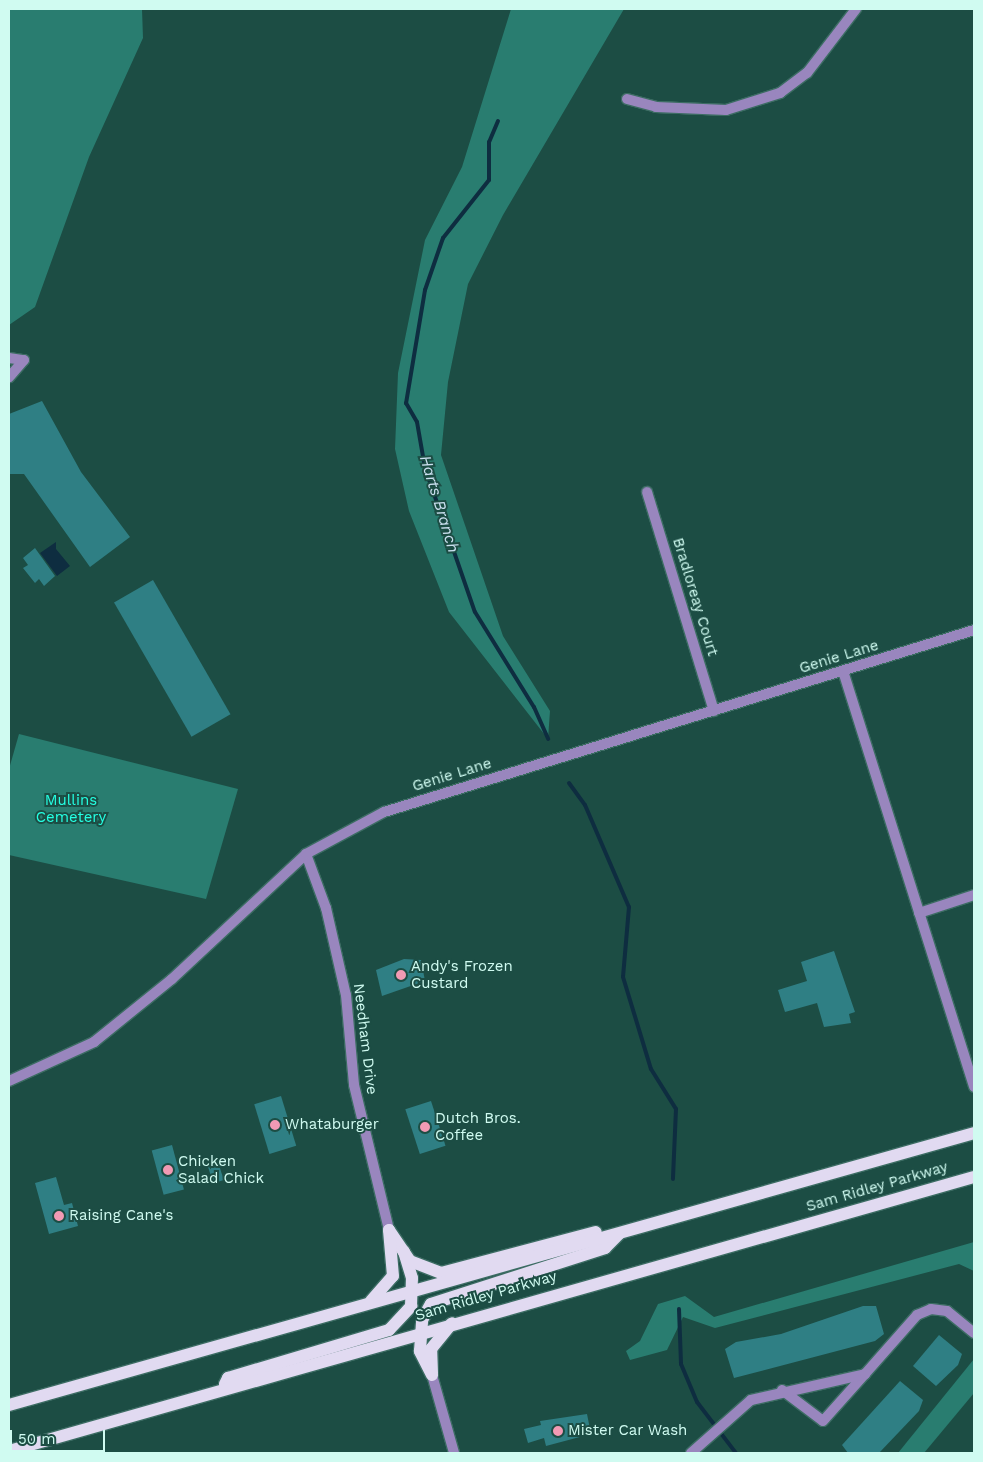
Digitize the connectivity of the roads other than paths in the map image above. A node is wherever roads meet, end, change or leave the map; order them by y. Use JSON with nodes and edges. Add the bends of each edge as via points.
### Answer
{"nodes":[{"id":1,"x":856,"y":9,"type":"edge"},
{"id":2,"x":627,"y":99,"type":"dead end"},
{"id":3,"x":9,"y":358,"type":"edge"},
{"id":4,"x":9,"y":377,"type":"edge"},
{"id":5,"x":648,"y":492,"type":"dead end"},
{"id":6,"x":974,"y":630,"type":"edge"},
{"id":7,"x":843,"y":671,"type":"junction"},
{"id":8,"x":714,"y":711,"type":"junction"},
{"id":9,"x":306,"y":854,"type":"junction"},
{"id":10,"x":974,"y":896,"type":"edge"},
{"id":11,"x":919,"y":913,"type":"junction"},
{"id":12,"x":9,"y":1081,"type":"edge"},
{"id":13,"x":974,"y":1087,"type":"edge"},
{"id":14,"x":974,"y":1133,"type":"edge"},
{"id":15,"x":974,"y":1177,"type":"edge"},
{"id":16,"x":389,"y":1230,"type":"junction"},
{"id":17,"x":621,"y":1232,"type":"junction"},
{"id":18,"x":404,"y":1251,"type":"junction"},
{"id":19,"x":412,"y":1292,"type":"junction"},
{"id":20,"x":368,"y":1304,"type":"junction"},
{"id":21,"x":453,"y":1322,"type":"junction"},
{"id":22,"x":422,"y":1331,"type":"junction"},
{"id":23,"x":974,"y":1333,"type":"edge"},
{"id":24,"x":865,"y":1374,"type":"junction"},
{"id":25,"x":432,"y":1375,"type":"junction"},
{"id":26,"x":223,"y":1389,"type":"junction"},
{"id":27,"x":782,"y":1390,"type":"junction"},
{"id":28,"x":9,"y":1405,"type":"edge"},
{"id":29,"x":24,"y":1450,"type":"edge"},
{"id":30,"x":9,"y":1451,"type":"edge"},
{"id":31,"x":454,"y":1453,"type":"edge"},
{"id":32,"x":692,"y":1453,"type":"edge"}],
"edges":[{"from":1,"to":2,"type":"street","via":[[806,73],[780,93],[726,110],[656,107]]},
{"from":3,"to":4,"type":"street","via":[[24,360]]},
{"from":5,"to":8,"type":"street","name":"Bradloreay Court"},
{"from":6,"to":7,"type":"street","name":"Genie Lane"},
{"from":7,"to":8,"type":"street","name":"Genie Lane"},
{"from":7,"to":11,"type":"street"},
{"from":8,"to":9,"type":"street","name":"Genie Lane","via":[[384,812]]},
{"from":9,"to":12,"type":"street","name":"Genie Lane","via":[[172,979],[94,1042]]},
{"from":9,"to":16,"type":"street","name":"Needham Drive","via":[[326,908],[346,996],[354,1085]]},
{"from":10,"to":11,"type":"street"},
{"from":11,"to":13,"type":"street"},
{"from":14,"to":17,"type":"main road","name":"Sam Ridley Parkway"},
{"from":15,"to":21,"type":"main road","name":"Sam Ridley Parkway"},
{"from":16,"to":18,"type":"main road"},
{"from":16,"to":20,"type":"main road","via":[[393,1276]]},
{"from":17,"to":18,"type":"main road","via":[[581,1235],[441,1273],[418,1268]]},
{"from":17,"to":19,"type":"main road","name":"Sam Ridley Parkway"},
{"from":17,"to":22,"type":"main road","via":[[605,1248],[444,1297],[425,1312]]},
{"from":18,"to":19,"type":"main road"},
{"from":19,"to":20,"type":"main road","name":"Sam Ridley Parkway"},
{"from":19,"to":26,"type":"main road","via":[[406,1315],[389,1330],[228,1378]]},
{"from":20,"to":28,"type":"main road","name":"Sam Ridley Parkway"},
{"from":21,"to":22,"type":"main road","name":"Sam Ridley Parkway"},
{"from":21,"to":25,"type":"main road","via":[[431,1349]]},
{"from":22,"to":25,"type":"main road","via":[[420,1351]]},
{"from":22,"to":26,"type":"main road","name":"Sam Ridley Parkway"},
{"from":23,"to":24,"type":"street","via":[[947,1311],[931,1309],[917,1315]]},
{"from":24,"to":27,"type":"street"},
{"from":24,"to":27,"type":"street","via":[[822,1421]]},
{"from":25,"to":31,"type":"street"},
{"from":26,"to":29,"type":"main road","name":"Sam Ridley Parkway"},
{"from":27,"to":32,"type":"street","via":[[751,1400],[725,1419]]},
{"from":29,"to":30,"type":"main road","name":"Sam Ridley Parkway"}]}
